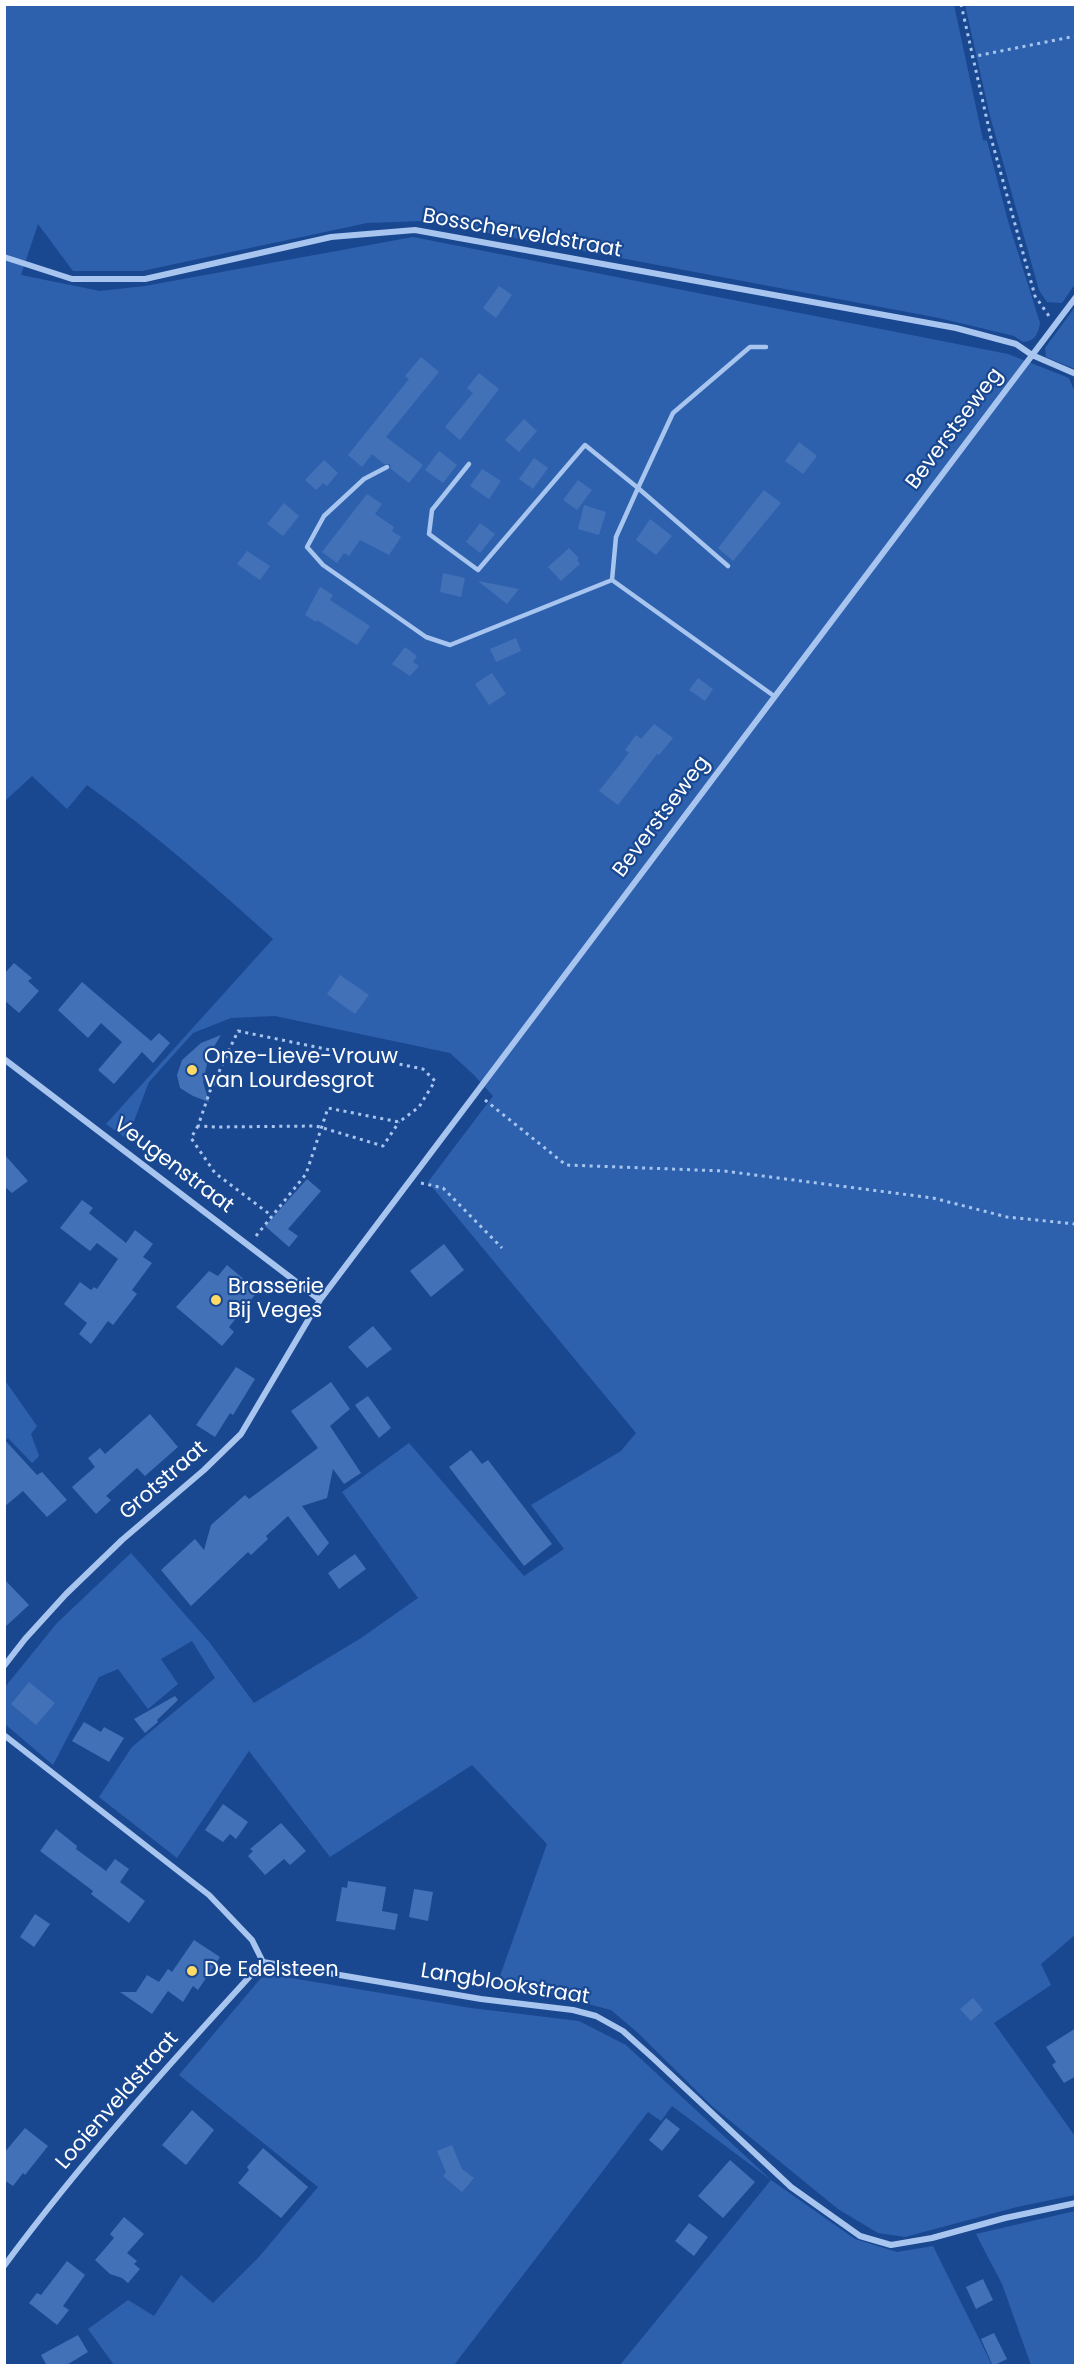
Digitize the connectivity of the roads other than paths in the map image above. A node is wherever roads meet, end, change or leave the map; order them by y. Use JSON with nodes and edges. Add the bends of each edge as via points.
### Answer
{"nodes":[{"id":1,"x":4,"y":257,"type":"edge"},
{"id":2,"x":1076,"y":297,"type":"edge"},
{"id":3,"x":766,"y":347,"type":"dead end"},
{"id":4,"x":1032,"y":355,"type":"junction"},
{"id":5,"x":1076,"y":374,"type":"edge"},
{"id":6,"x":469,"y":464,"type":"dead end"},
{"id":7,"x":387,"y":467,"type":"dead end"},
{"id":8,"x":638,"y":488,"type":"junction"},
{"id":9,"x":728,"y":566,"type":"dead end"},
{"id":10,"x":612,"y":580,"type":"junction"},
{"id":11,"x":774,"y":696,"type":"junction"},
{"id":12,"x":4,"y":1059,"type":"edge"},
{"id":13,"x":320,"y":1300,"type":"junction"},
{"id":14,"x":4,"y":1666,"type":"edge"},
{"id":15,"x":4,"y":1735,"type":"edge"},
{"id":16,"x":263,"y":1962,"type":"junction"},
{"id":17,"x":1076,"y":2203,"type":"edge"},
{"id":18,"x":4,"y":2266,"type":"edge"}],
"edges":[{"from":1,"to":4,"type":"street","name":"Bosscherveldstraat","via":[[72,279],[145,279],[332,237],[415,230],[956,328],[1016,344]]},
{"from":2,"to":4,"type":"street","name":"Beverstseweg"},
{"from":3,"to":8,"type":"lane","via":[[750,347],[673,413]]},
{"from":4,"to":5,"type":"street","name":"Bosscherveldstraat"},
{"from":4,"to":11,"type":"street","name":"Beverstseweg"},
{"from":6,"to":8,"type":"lane","via":[[432,510],[429,534],[478,570],[585,445]]},
{"from":7,"to":10,"type":"lane","via":[[364,479],[324,516],[307,547],[323,565],[426,637],[450,645]]},
{"from":8,"to":9,"type":"lane"},
{"from":8,"to":10,"type":"lane","via":[[616,537]]},
{"from":10,"to":11,"type":"lane"},
{"from":11,"to":13,"type":"street","name":"Beverstseweg"},
{"from":12,"to":13,"type":"street","name":"Veugenstraat"},
{"from":13,"to":14,"type":"street","name":"Grotstraat","via":[[240,1434],[66,1594]]},
{"from":15,"to":16,"type":"street","via":[[209,1895],[252,1940]]},
{"from":16,"to":17,"type":"street","name":"Langblookstraat","via":[[596,2016],[623,2031],[791,2187],[860,2236],[891,2246]]},
{"from":16,"to":18,"type":"street","name":"Looienveldstraat","via":[[48,2207]]}]}
